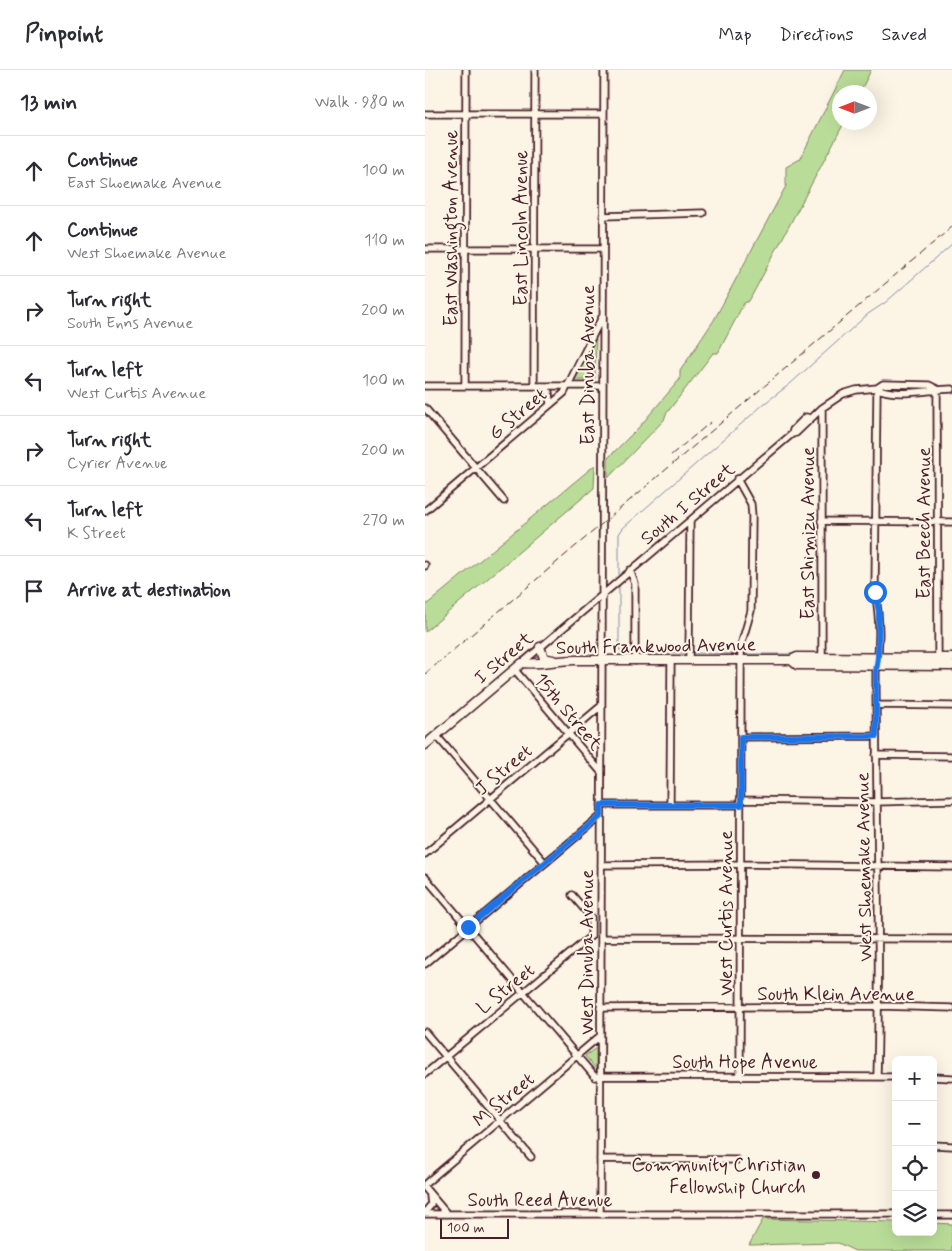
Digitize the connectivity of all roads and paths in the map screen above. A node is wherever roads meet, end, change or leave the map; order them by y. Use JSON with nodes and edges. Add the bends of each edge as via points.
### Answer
{"nodes":[{"id":1,"x":466,"y":70,"type":"edge"},
{"id":2,"x":535,"y":70,"type":"edge"},
{"id":3,"x":604,"y":70,"type":"edge"},
{"id":4,"x":535,"y":113,"type":"junction"},
{"id":5,"x":425,"y":114,"type":"edge"},
{"id":6,"x":466,"y":114,"type":"junction"},
{"id":7,"x":603,"y":114,"type":"junction"},
{"id":8,"x":703,"y":213,"type":"dead end"},
{"id":9,"x":603,"y":216,"type":"junction"},
{"id":10,"x":425,"y":249,"type":"edge"},
{"id":11,"x":465,"y":249,"type":"junction"},
{"id":12,"x":535,"y":249,"type":"junction"},
{"id":13,"x":602,"y":249,"type":"junction"},
{"id":14,"x":602,"y":317,"type":"junction"},
{"id":15,"x":425,"y":386,"type":"edge"},
{"id":16,"x":465,"y":386,"type":"junction"},
{"id":17,"x":534,"y":386,"type":"junction"},
{"id":18,"x":542,"y":386,"type":"junction"},
{"id":19,"x":567,"y":386,"type":"junction"},
{"id":20,"x":601,"y":386,"type":"junction"},
{"id":21,"x":877,"y":388,"type":"junction"},
{"id":22,"x":937,"y":389,"type":"junction"},
{"id":23,"x":952,"y":389,"type":"edge"},
{"id":24,"x":550,"y":405,"type":"junction"},
{"id":25,"x":425,"y":408,"type":"edge"},
{"id":26,"x":822,"y":408,"type":"junction"},
{"id":27,"x":476,"y":468,"type":"junction"},
{"id":28,"x":737,"y":479,"type":"junction"},
{"id":29,"x":504,"y":501,"type":"dead end"},
{"id":30,"x":425,"y":511,"type":"edge"},
{"id":31,"x":689,"y":521,"type":"junction"},
{"id":32,"x":821,"y":521,"type":"junction"},
{"id":33,"x":876,"y":521,"type":"junction"},
{"id":34,"x":939,"y":522,"type":"junction"},
{"id":35,"x":952,"y":522,"type":"edge"},
{"id":36,"x":630,"y":570,"type":"junction"},
{"id":37,"x":601,"y":595,"type":"junction"},
{"id":38,"x":540,"y":647,"type":"junction"},
{"id":39,"x":821,"y":657,"type":"junction"},
{"id":40,"x":937,"y":658,"type":"junction"},
{"id":41,"x":952,"y":658,"type":"edge"},
{"id":42,"x":555,"y":660,"type":"junction"},
{"id":43,"x":601,"y":660,"type":"junction"},
{"id":44,"x":671,"y":660,"type":"junction"},
{"id":45,"x":689,"y":660,"type":"junction"},
{"id":46,"x":791,"y":660,"type":"junction"},
{"id":47,"x":635,"y":661,"type":"junction"},
{"id":48,"x":741,"y":661,"type":"junction"},
{"id":49,"x":878,"y":661,"type":"junction"},
{"id":50,"x":522,"y":663,"type":"junction"},
{"id":51,"x":952,"y":666,"type":"edge"},
{"id":52,"x":514,"y":669,"type":"junction"},
{"id":53,"x":601,"y":706,"type":"junction"},
{"id":54,"x":876,"y":706,"type":"junction"},
{"id":55,"x":952,"y":706,"type":"edge"},
{"id":56,"x":569,"y":734,"type":"junction"},
{"id":57,"x":437,"y":735,"type":"junction"},
{"id":58,"x":876,"y":736,"type":"junction"},
{"id":59,"x":741,"y":737,"type":"junction"},
{"id":60,"x":425,"y":745,"type":"edge"},
{"id":61,"x":876,"y":755,"type":"junction"},
{"id":62,"x":952,"y":756,"type":"edge"},
{"id":63,"x":601,"y":772,"type":"junction"},
{"id":64,"x":491,"y":798,"type":"junction"},
{"id":65,"x":952,"y":800,"type":"edge"},
{"id":66,"x":741,"y":802,"type":"junction"},
{"id":67,"x":876,"y":802,"type":"junction"},
{"id":68,"x":601,"y":805,"type":"junction"},
{"id":69,"x":670,"y":805,"type":"junction"},
{"id":70,"x":601,"y":816,"type":"junction"},
{"id":71,"x":425,"y":854,"type":"edge"},
{"id":72,"x":545,"y":863,"type":"junction"},
{"id":73,"x":740,"y":864,"type":"junction"},
{"id":74,"x":601,"y":865,"type":"junction"},
{"id":75,"x":878,"y":867,"type":"junction"},
{"id":76,"x":952,"y":867,"type":"edge"},
{"id":77,"x":425,"y":877,"type":"edge"},
{"id":78,"x":572,"y":895,"type":"dead end"},
{"id":79,"x":468,"y":927,"type":"junction"},
{"id":80,"x":601,"y":938,"type":"junction"},
{"id":81,"x":740,"y":938,"type":"junction"},
{"id":82,"x":879,"y":938,"type":"junction"},
{"id":83,"x":952,"y":939,"type":"edge"},
{"id":84,"x":425,"y":964,"type":"edge"},
{"id":85,"x":524,"y":992,"type":"junction"},
{"id":86,"x":879,"y":1006,"type":"junction"},
{"id":87,"x":601,"y":1008,"type":"junction"},
{"id":88,"x":740,"y":1008,"type":"junction"},
{"id":89,"x":952,"y":1008,"type":"edge"},
{"id":90,"x":425,"y":1032,"type":"edge"},
{"id":91,"x":600,"y":1036,"type":"junction"},
{"id":92,"x":446,"y":1056,"type":"junction"},
{"id":93,"x":577,"y":1056,"type":"junction"},
{"id":94,"x":425,"y":1074,"type":"edge"},
{"id":95,"x":597,"y":1076,"type":"junction"},
{"id":96,"x":740,"y":1076,"type":"junction"},
{"id":97,"x":877,"y":1076,"type":"junction"},
{"id":98,"x":892,"y":1077,"type":"edge"},
{"id":99,"x":937,"y":1077,"type":"edge"},
{"id":100,"x":952,"y":1078,"type":"edge"},
{"id":101,"x":500,"y":1121,"type":"junction"},
{"id":102,"x":937,"y":1145,"type":"edge"},
{"id":103,"x":952,"y":1146,"type":"edge"},
{"id":104,"x":531,"y":1158,"type":"dead end"},
{"id":105,"x":600,"y":1159,"type":"junction"},
{"id":106,"x":737,"y":1160,"type":"dead end"},
{"id":107,"x":426,"y":1188,"type":"edge"},
{"id":108,"x":425,"y":1213,"type":"edge"},
{"id":109,"x":447,"y":1214,"type":"junction"},
{"id":110,"x":600,"y":1214,"type":"junction"},
{"id":111,"x":892,"y":1214,"type":"edge"},
{"id":112,"x":937,"y":1215,"type":"edge"},
{"id":113,"x":952,"y":1215,"type":"edge"}],
"edges":[{"from":1,"to":6,"type":"street","name":"East Washington Avenue"},
{"from":2,"to":4,"type":"street","name":"East Lincoln Avenue"},
{"from":3,"to":7,"type":"street","name":"East Dinuba Avenue"},
{"from":4,"to":6,"type":"street"},
{"from":4,"to":7,"type":"street"},
{"from":4,"to":12,"type":"street","name":"East Lincoln Avenue"},
{"from":5,"to":6,"type":"street"},
{"from":6,"to":11,"type":"street","name":"East Washington Avenue"},
{"from":7,"to":9,"type":"street","name":"East Dinuba Avenue"},
{"from":8,"to":9,"type":"street"},
{"from":9,"to":13,"type":"street","name":"East Dinuba Avenue"},
{"from":10,"to":11,"type":"street"},
{"from":11,"to":12,"type":"street"},
{"from":11,"to":16,"type":"street","name":"East Washington Avenue"},
{"from":12,"to":13,"type":"street"},
{"from":12,"to":17,"type":"street","name":"East Lincoln Avenue"},
{"from":13,"to":14,"type":"street","name":"East Dinuba Avenue"},
{"from":14,"to":19,"type":"street","name":"G Street"},
{"from":14,"to":20,"type":"street","name":"East Dinuba Avenue"},
{"from":15,"to":16,"type":"street"},
{"from":16,"to":17,"type":"street"},
{"from":17,"to":18,"type":"street"},
{"from":18,"to":19,"type":"street"},
{"from":18,"to":24,"type":"street","via":[[549,392]]},
{"from":19,"to":20,"type":"street"},
{"from":19,"to":24,"type":"street","name":"G Street"},
{"from":20,"to":37,"type":"street","name":"East Dinuba Avenue"},
{"from":21,"to":22,"type":"street","name":"South I Street","via":[[883,392],[930,392]]},
{"from":21,"to":26,"type":"street","name":"South I Street","via":[[849,392]]},
{"from":21,"to":33,"type":"street","name":"West Shoemake Avenue"},
{"from":22,"to":23,"type":"street","name":"South I Street"},
{"from":22,"to":34,"type":"street","name":"East Beech Avenue"},
{"from":24,"to":27,"type":"street","name":"G Street"},
{"from":25,"to":27,"type":"street"},
{"from":26,"to":28,"type":"street","name":"South I Street","via":[[796,433]]},
{"from":26,"to":32,"type":"street","name":"East Shimizu Avenue"},
{"from":27,"to":29,"type":"street"},
{"from":27,"to":30,"type":"street","name":"G Street"},
{"from":28,"to":31,"type":"street","name":"South I Street"},
{"from":28,"to":48,"type":"street","name":"West Curtis Avenue","via":[[751,504],[752,516],[751,611],[741,646]]},
{"from":31,"to":36,"type":"street","name":"South I Street"},
{"from":31,"to":45,"type":"street"},
{"from":32,"to":33,"type":"street"},
{"from":32,"to":39,"type":"street","name":"East Shimizu Avenue"},
{"from":33,"to":34,"type":"street"},
{"from":33,"to":49,"type":"street","name":"West Shoemake Avenue"},
{"from":34,"to":35,"type":"street"},
{"from":34,"to":40,"type":"street","name":"East Beech Avenue"},
{"from":36,"to":37,"type":"street","name":"South I Street"},
{"from":36,"to":47,"type":"street","via":[[635,584]]},
{"from":37,"to":38,"type":"street","name":"I Street"},
{"from":37,"to":43,"type":"street","name":"East Dinuba Avenue"},
{"from":38,"to":42,"type":"main road","via":[[544,658]]},
{"from":38,"to":50,"type":"street","name":"I Street"},
{"from":39,"to":46,"type":"main road","name":"South Frankwood Avenue"},
{"from":39,"to":49,"type":"main road","name":"South Frankwood Avenue"},
{"from":40,"to":41,"type":"main road","name":"South Frankwood Avenue"},
{"from":40,"to":49,"type":"main road","name":"South Frankwood Avenue"},
{"from":42,"to":43,"type":"main road","name":"South Frankwood Avenue"},
{"from":42,"to":50,"type":"main road","name":"South Frankwood Avenue","via":[[544,664]]},
{"from":43,"to":47,"type":"main road","name":"South Frankwood Avenue"},
{"from":43,"to":53,"type":"street","name":"West Dinuba Avenue"},
{"from":44,"to":45,"type":"main road","name":"South Frankwood Avenue"},
{"from":44,"to":47,"type":"main road","name":"South Frankwood Avenue"},
{"from":44,"to":69,"type":"street"},
{"from":45,"to":48,"type":"main road","name":"South Frankwood Avenue"},
{"from":46,"to":48,"type":"main road","name":"South Frankwood Avenue"},
{"from":46,"to":49,"type":"main road","name":"South Frankwood Avenue","via":[[797,665]]},
{"from":48,"to":59,"type":"street","name":"West Curtis Avenue"},
{"from":49,"to":51,"type":"main road","name":"South Frankwood Avenue"},
{"from":49,"to":54,"type":"street","name":"West Shoemake Avenue"},
{"from":50,"to":52,"type":"main road","name":"I Street"},
{"from":52,"to":56,"type":"street","name":"15th Street"},
{"from":52,"to":57,"type":"main road","name":"I Street"},
{"from":53,"to":56,"type":"street","name":"J Street"},
{"from":53,"to":63,"type":"street","name":"West Dinuba Avenue"},
{"from":54,"to":55,"type":"street"},
{"from":54,"to":58,"type":"street","name":"West Shoemake Avenue"},
{"from":56,"to":63,"type":"street","name":"15th Street"},
{"from":56,"to":64,"type":"street","name":"J Street"},
{"from":57,"to":60,"type":"main road","name":"I Street"},
{"from":57,"to":64,"type":"street"},
{"from":58,"to":59,"type":"street"},
{"from":58,"to":61,"type":"street","name":"West Shoemake Avenue"},
{"from":59,"to":66,"type":"street","name":"West Curtis Avenue"},
{"from":61,"to":62,"type":"street"},
{"from":61,"to":67,"type":"street","name":"West Shoemake Avenue"},
{"from":63,"to":68,"type":"street","name":"West Dinuba Avenue"},
{"from":64,"to":71,"type":"street","name":"J Street"},
{"from":64,"to":72,"type":"street"},
{"from":65,"to":67,"type":"street"},
{"from":66,"to":67,"type":"street"},
{"from":66,"to":69,"type":"street"},
{"from":66,"to":73,"type":"street","name":"West Curtis Avenue"},
{"from":67,"to":75,"type":"street","name":"West Shoemake Avenue"},
{"from":68,"to":69,"type":"street"},
{"from":68,"to":70,"type":"street","name":"West Dinuba Avenue"},
{"from":70,"to":72,"type":"street"},
{"from":70,"to":74,"type":"street","name":"West Dinuba Avenue"},
{"from":72,"to":79,"type":"street"},
{"from":73,"to":74,"type":"street"},
{"from":73,"to":75,"type":"street"},
{"from":73,"to":81,"type":"street","name":"West Curtis Avenue"},
{"from":74,"to":80,"type":"street","name":"West Dinuba Avenue"},
{"from":75,"to":76,"type":"street"},
{"from":75,"to":82,"type":"street","name":"West Shoemake Avenue"},
{"from":77,"to":79,"type":"street"},
{"from":78,"to":85,"type":"street","name":"L Street","via":[[591,919],[591,935]]},
{"from":79,"to":84,"type":"street"},
{"from":79,"to":85,"type":"street"},
{"from":80,"to":81,"type":"street"},
{"from":80,"to":87,"type":"street","name":"West Dinuba Avenue"},
{"from":81,"to":82,"type":"street"},
{"from":81,"to":88,"type":"street","name":"West Curtis Avenue"},
{"from":82,"to":83,"type":"street"},
{"from":82,"to":86,"type":"street","name":"West Shoemake Avenue"},
{"from":85,"to":92,"type":"street","name":"L Street"},
{"from":85,"to":93,"type":"street"},
{"from":86,"to":88,"type":"street","name":"South Klein Avenue"},
{"from":86,"to":89,"type":"street","name":"South Klein Avenue"},
{"from":86,"to":97,"type":"street","name":"West Shoemake Avenue"},
{"from":87,"to":88,"type":"street","name":"South Klein Avenue"},
{"from":87,"to":91,"type":"street","name":"West Dinuba Avenue"},
{"from":88,"to":96,"type":"street","name":"West Curtis Avenue"},
{"from":90,"to":92,"type":"street"},
{"from":91,"to":93,"type":"street","name":"M Street"},
{"from":91,"to":95,"type":"street","name":"West Dinuba Avenue"},
{"from":92,"to":94,"type":"street","name":"L Street"},
{"from":92,"to":101,"type":"street"},
{"from":93,"to":95,"type":"street"},
{"from":93,"to":101,"type":"street","name":"M Street"},
{"from":95,"to":96,"type":"street","name":"South Hope Avenue"},
{"from":95,"to":105,"type":"street","name":"West Dinuba Avenue","via":[[600,1083]]},
{"from":96,"to":97,"type":"street","name":"South Hope Avenue"},
{"from":97,"to":98,"type":"street","name":"South Hope Avenue"},
{"from":99,"to":100,"type":"street"},
{"from":101,"to":104,"type":"street"},
{"from":101,"to":107,"type":"street","name":"M Street"},
{"from":102,"to":103,"type":"street"},
{"from":105,"to":106,"type":"street"},
{"from":105,"to":110,"type":"street","name":"West Dinuba Avenue"},
{"from":107,"to":108,"type":"street","via":[[431,1202]]},
{"from":107,"to":109,"type":"street"},
{"from":108,"to":109,"type":"street","name":"South Reed Avenue"},
{"from":109,"to":110,"type":"street","name":"South Reed Avenue"},
{"from":110,"to":111,"type":"street","name":"South Reed Avenue"},
{"from":112,"to":113,"type":"street"}]}
